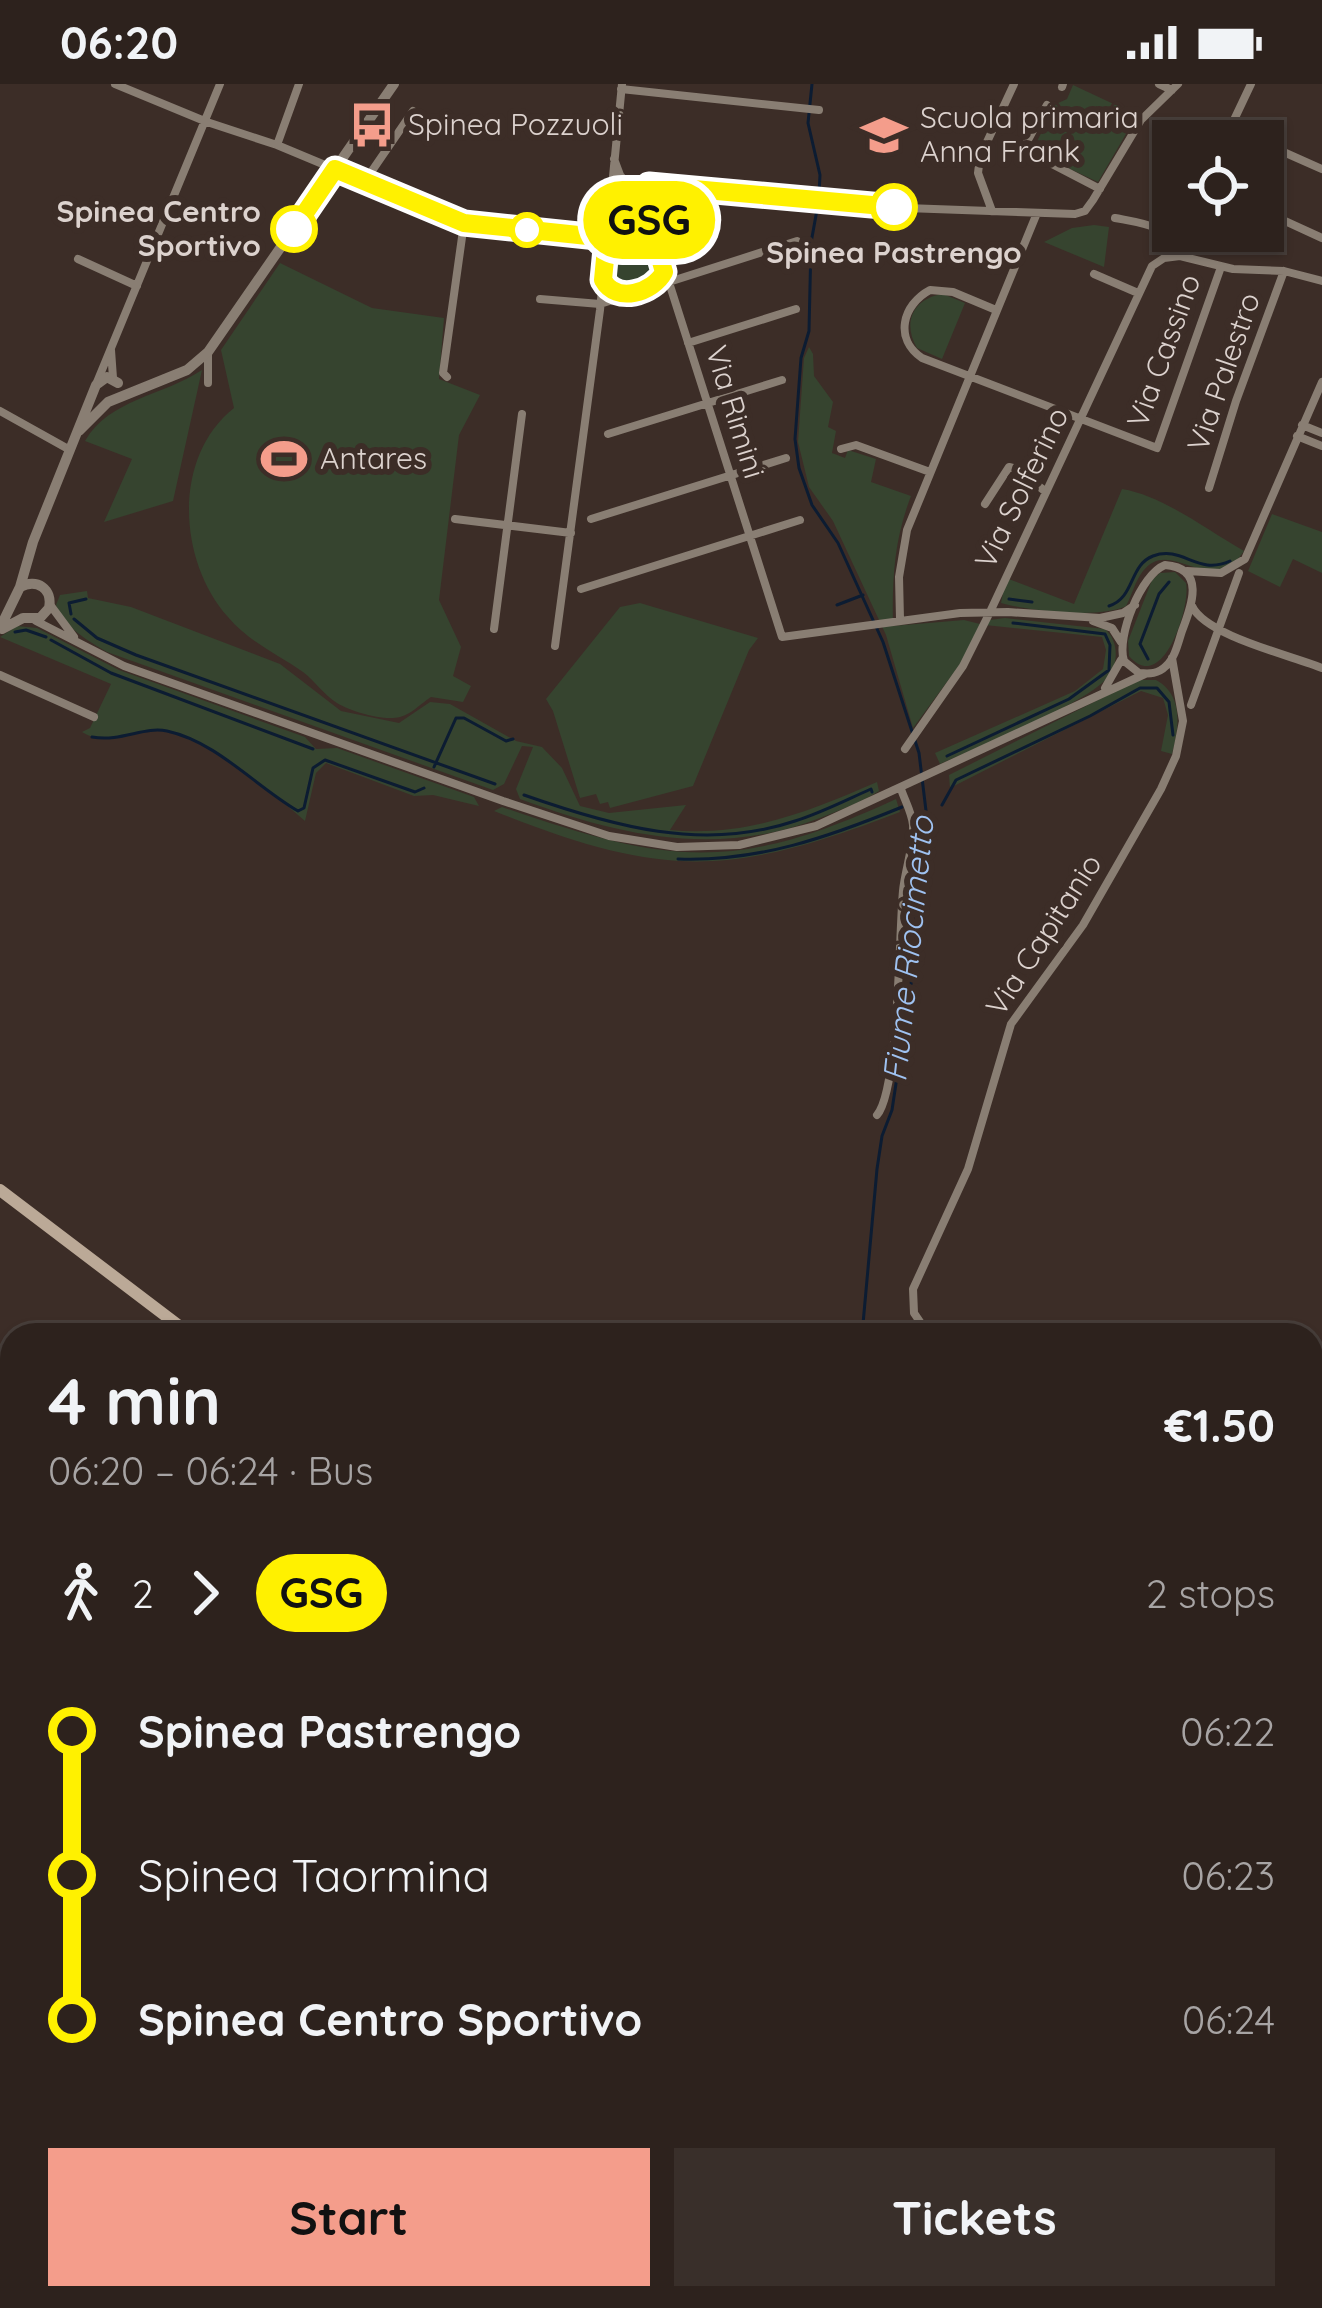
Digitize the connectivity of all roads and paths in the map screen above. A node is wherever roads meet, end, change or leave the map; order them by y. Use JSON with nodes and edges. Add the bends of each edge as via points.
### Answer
{"nodes":[{"id":1,"x":115,"y":84,"type":"edge"},
{"id":2,"x":220,"y":84,"type":"edge"},
{"id":3,"x":299,"y":84,"type":"edge"},
{"id":4,"x":394,"y":84,"type":"edge"},
{"id":5,"x":1014,"y":84,"type":"edge"},
{"id":6,"x":1160,"y":84,"type":"edge"},
{"id":7,"x":1251,"y":84,"type":"edge"},
{"id":8,"x":622,"y":87,"type":"edge"},
{"id":9,"x":1175,"y":87,"type":"edge"},
{"id":10,"x":1047,"y":105,"type":"dead end"},
{"id":11,"x":818,"y":110,"type":"dead end"},
{"id":12,"x":413,"y":111,"type":"dead end"},
{"id":13,"x":1234,"y":120,"type":"edge"},
{"id":14,"x":207,"y":122,"type":"junction"},
{"id":15,"x":277,"y":145,"type":"junction"},
{"id":16,"x":1284,"y":152,"type":"edge"},
{"id":17,"x":614,"y":159,"type":"junction"},
{"id":18,"x":335,"y":169,"type":"junction"},
{"id":19,"x":1322,"y":169,"type":"edge"},
{"id":20,"x":622,"y":180,"type":"junction"},
{"id":21,"x":365,"y":181,"type":"junction"},
{"id":22,"x":652,"y":184,"type":"junction"},
{"id":23,"x":1100,"y":189,"type":"junction"},
{"id":24,"x":636,"y":195,"type":"junction"},
{"id":25,"x":611,"y":204,"type":"junction"},
{"id":26,"x":644,"y":204,"type":"junction"},
{"id":27,"x":992,"y":211,"type":"junction"},
{"id":28,"x":1036,"y":214,"type":"junction"},
{"id":29,"x":1115,"y":218,"type":"dead end"},
{"id":30,"x":1284,"y":221,"type":"edge"},
{"id":31,"x":464,"y":223,"type":"junction"},
{"id":32,"x":607,"y":238,"type":"junction"},
{"id":33,"x":1322,"y":238,"type":"edge"},
{"id":34,"x":797,"y":242,"type":"dead end"},
{"id":35,"x":1180,"y":256,"type":"junction"},
{"id":36,"x":78,"y":259,"type":"dead end"},
{"id":37,"x":664,"y":266,"type":"junction"},
{"id":38,"x":1221,"y":267,"type":"junction"},
{"id":39,"x":1284,"y":271,"type":"junction"},
{"id":40,"x":1094,"y":274,"type":"dead end"},
{"id":41,"x":603,"y":275,"type":"junction"},
{"id":42,"x":1322,"y":281,"type":"edge"},
{"id":43,"x":669,"y":282,"type":"junction"},
{"id":44,"x":137,"y":286,"type":"junction"},
{"id":45,"x":651,"y":286,"type":"junction"},
{"id":46,"x":1138,"y":293,"type":"junction"},
{"id":47,"x":625,"y":294,"type":"junction"},
{"id":48,"x":540,"y":299,"type":"dead end"},
{"id":49,"x":600,"y":304,"type":"junction"},
{"id":50,"x":796,"y":309,"type":"dead end"},
{"id":51,"x":996,"y":310,"type":"junction"},
{"id":52,"x":688,"y":343,"type":"junction"},
{"id":53,"x":111,"y":348,"type":"junction"},
{"id":54,"x":208,"y":352,"type":"junction"},
{"id":55,"x":969,"y":375,"type":"junction"},
{"id":56,"x":448,"y":377,"type":"dead end"},
{"id":57,"x":782,"y":380,"type":"dead end"},
{"id":58,"x":116,"y":381,"type":"junction"},
{"id":59,"x":1322,"y":382,"type":"edge"},
{"id":60,"x":208,"y":383,"type":"dead end"},
{"id":61,"x":96,"y":386,"type":"junction"},
{"id":62,"x":143,"y":388,"type":"junction"},
{"id":63,"x":112,"y":400,"type":"junction"},
{"id":64,"x":707,"y":403,"type":"junction"},
{"id":65,"x":0,"y":411,"type":"edge"},
{"id":66,"x":522,"y":414,"type":"dead end"},
{"id":67,"x":1082,"y":421,"type":"junction"},
{"id":68,"x":1302,"y":425,"type":"junction"},
{"id":69,"x":79,"y":431,"type":"junction"},
{"id":70,"x":1322,"y":433,"type":"edge"},
{"id":71,"x":608,"y":434,"type":"dead end"},
{"id":72,"x":1298,"y":436,"type":"junction"},
{"id":73,"x":1322,"y":446,"type":"edge"},
{"id":74,"x":841,"y":449,"type":"dead end"},
{"id":75,"x":70,"y":450,"type":"junction"},
{"id":76,"x":786,"y":458,"type":"dead end"},
{"id":77,"x":930,"y":472,"type":"junction"},
{"id":78,"x":730,"y":476,"type":"junction"},
{"id":79,"x":1209,"y":488,"type":"dead end"},
{"id":80,"x":1046,"y":492,"type":"junction"},
{"id":81,"x":985,"y":504,"type":"dead end"},
{"id":82,"x":455,"y":519,"type":"dead end"},
{"id":83,"x":591,"y":520,"type":"dead end"},
{"id":84,"x":800,"y":520,"type":"dead end"},
{"id":85,"x":508,"y":525,"type":"junction"},
{"id":86,"x":571,"y":533,"type":"junction"},
{"id":87,"x":748,"y":536,"type":"junction"},
{"id":88,"x":29,"y":555,"type":"junction"},
{"id":89,"x":1185,"y":571,"type":"junction"},
{"id":90,"x":1240,"y":573,"type":"dead end"},
{"id":91,"x":36,"y":583,"type":"junction"},
{"id":92,"x":20,"y":587,"type":"junction"},
{"id":93,"x":581,"y":589,"type":"dead end"},
{"id":94,"x":13,"y":602,"type":"junction"},
{"id":95,"x":50,"y":604,"type":"junction"},
{"id":96,"x":1192,"y":604,"type":"junction"},
{"id":97,"x":1135,"y":605,"type":"junction"},
{"id":98,"x":990,"y":612,"type":"junction"},
{"id":99,"x":28,"y":619,"type":"junction"},
{"id":100,"x":900,"y":619,"type":"junction"},
{"id":101,"x":1086,"y":619,"type":"junction"},
{"id":102,"x":494,"y":628,"type":"dead end"},
{"id":103,"x":1212,"y":628,"type":"junction"},
{"id":104,"x":0,"y":630,"type":"edge"},
{"id":105,"x":1182,"y":631,"type":"junction"},
{"id":106,"x":1121,"y":642,"type":"junction"},
{"id":107,"x":84,"y":646,"type":"junction"},
{"id":108,"x":555,"y":646,"type":"dead end"},
{"id":109,"x":1121,"y":655,"type":"junction"},
{"id":110,"x":1172,"y":658,"type":"junction"},
{"id":111,"x":1322,"y":668,"type":"edge"},
{"id":112,"x":1148,"y":674,"type":"junction"},
{"id":113,"x":0,"y":675,"type":"edge"},
{"id":114,"x":1095,"y":697,"type":"junction"},
{"id":115,"x":1179,"y":698,"type":"junction"},
{"id":116,"x":1191,"y":705,"type":"dead end"},
{"id":117,"x":94,"y":717,"type":"dead end"},
{"id":118,"x":905,"y":749,"type":"dead end"},
{"id":119,"x":901,"y":789,"type":"junction"},
{"id":120,"x":877,"y":1115,"type":"dead end"},
{"id":121,"x":0,"y":1190,"type":"edge"},
{"id":122,"x":175,"y":1323,"type":"edge"},
{"id":123,"x":921,"y":1323,"type":"edge"}],
"edges":[{"from":1,"to":14,"type":"street"},
{"from":2,"to":14,"type":"street"},
{"from":3,"to":15,"type":"street"},
{"from":4,"to":18,"type":"street"},
{"from":5,"to":27,"type":"street","via":[[980,157]]},
{"from":6,"to":9,"type":"street"},
{"from":7,"to":13,"type":"street"},
{"from":8,"to":11,"type":"street"},
{"from":8,"to":17,"type":"street"},
{"from":9,"to":23,"type":"street","via":[[1141,120]]},
{"from":10,"to":23,"type":"street","via":[[1023,149]]},
{"from":12,"to":21,"type":"street"},
{"from":14,"to":15,"type":"street"},
{"from":14,"to":44,"type":"street"},
{"from":15,"to":18,"type":"street"},
{"from":16,"to":19,"type":"street"},
{"from":17,"to":20,"type":"street","name":"Via Rimini"},
{"from":17,"to":25,"type":"street"},
{"from":18,"to":21,"type":"street"},
{"from":18,"to":54,"type":"street"},
{"from":20,"to":22,"type":"street"},
{"from":20,"to":24,"type":"street","name":"Via Rimini"},
{"from":20,"to":25,"type":"street"},
{"from":21,"to":31,"type":"street"},
{"from":22,"to":26,"type":"street","via":[[643,190]]},
{"from":22,"to":27,"type":"street"},
{"from":23,"to":28,"type":"street","via":[[1075,214]]},
{"from":24,"to":25,"type":"street","via":[[622,193]]},
{"from":24,"to":26,"type":"street","name":"Via Rimini"},
{"from":25,"to":32,"type":"street"},
{"from":26,"to":37,"type":"street","name":"Via Rimini"},
{"from":27,"to":28,"type":"street"},
{"from":28,"to":51,"type":"street"},
{"from":29,"to":35,"type":"street","via":[[1169,235]]},
{"from":30,"to":33,"type":"street"},
{"from":31,"to":32,"type":"street"},
{"from":31,"to":56,"type":"street"},
{"from":32,"to":41,"type":"street"},
{"from":34,"to":43,"type":"street"},
{"from":35,"to":38,"type":"street"},
{"from":35,"to":46,"type":"street","name":"Via Solferino","via":[[1158,260]]},
{"from":36,"to":44,"type":"street"},
{"from":37,"to":43,"type":"street","name":"Via Rimini"},
{"from":37,"to":45,"type":"street"},
{"from":38,"to":39,"type":"street"},
{"from":38,"to":67,"type":"street","name":"Via Cassino","via":[[1157,448]]},
{"from":39,"to":42,"type":"street"},
{"from":39,"to":79,"type":"street","name":"Via Palestro"},
{"from":40,"to":46,"type":"street"},
{"from":41,"to":47,"type":"street","via":[[607,289]]},
{"from":41,"to":49,"type":"street"},
{"from":43,"to":45,"type":"street"},
{"from":43,"to":52,"type":"street","name":"Via Rimini"},
{"from":44,"to":53,"type":"street"},
{"from":45,"to":47,"type":"street"},
{"from":46,"to":67,"type":"street","name":"Via Solferino"},
{"from":47,"to":49,"type":"street"},
{"from":48,"to":49,"type":"street"},
{"from":49,"to":86,"type":"street"},
{"from":50,"to":52,"type":"street"},
{"from":51,"to":55,"type":"street"},
{"from":51,"to":55,"type":"street","via":[[937,289],[906,314],[914,353]]},
{"from":52,"to":64,"type":"street","name":"Via Rimini"},
{"from":53,"to":58,"type":"street"},
{"from":53,"to":61,"type":"street"},
{"from":54,"to":60,"type":"street"},
{"from":54,"to":62,"type":"street"},
{"from":55,"to":67,"type":"street"},
{"from":55,"to":77,"type":"street"},
{"from":57,"to":64,"type":"street"},
{"from":58,"to":61,"type":"street","via":[[104,377]]},
{"from":58,"to":62,"type":"street"},
{"from":58,"to":63,"type":"street"},
{"from":59,"to":68,"type":"street"},
{"from":61,"to":63,"type":"street","via":[[99,399]]},
{"from":61,"to":69,"type":"street"},
{"from":62,"to":63,"type":"street"},
{"from":63,"to":69,"type":"street"},
{"from":64,"to":71,"type":"street"},
{"from":64,"to":78,"type":"street","name":"Via Rimini"},
{"from":65,"to":75,"type":"street"},
{"from":66,"to":85,"type":"street"},
{"from":67,"to":80,"type":"street","name":"Via Solferino"},
{"from":68,"to":70,"type":"street"},
{"from":68,"to":72,"type":"street"},
{"from":69,"to":75,"type":"street"},
{"from":72,"to":73,"type":"street"},
{"from":72,"to":89,"type":"street","via":[[1244,559],[1216,574]]},
{"from":74,"to":77,"type":"street","via":[[856,446]]},
{"from":75,"to":88,"type":"street"},
{"from":76,"to":78,"type":"street"},
{"from":77,"to":100,"type":"street","via":[[904,543]]},
{"from":78,"to":83,"type":"street"},
{"from":78,"to":87,"type":"street","name":"Via Rimini"},
{"from":80,"to":81,"type":"street","via":[[1009,467]]},
{"from":80,"to":98,"type":"street","name":"Via Solferino"},
{"from":82,"to":85,"type":"street"},
{"from":84,"to":87,"type":"street"},
{"from":85,"to":86,"type":"street"},
{"from":85,"to":102,"type":"street"},
{"from":86,"to":108,"type":"street"},
{"from":87,"to":93,"type":"street"},
{"from":87,"to":100,"type":"street","name":"Via Rimini","via":[[779,634]]},
{"from":88,"to":91,"type":"street"},
{"from":88,"to":92,"type":"street"},
{"from":89,"to":96,"type":"street","via":[[1194,584]]},
{"from":89,"to":97,"type":"street","via":[[1154,569]]},
{"from":90,"to":103,"type":"street"},
{"from":91,"to":92,"type":"street"},
{"from":91,"to":95,"type":"street"},
{"from":92,"to":94,"type":"street"},
{"from":94,"to":99,"type":"street"},
{"from":94,"to":104,"type":"street"},
{"from":95,"to":99,"type":"street"},
{"from":95,"to":107,"type":"street"},
{"from":96,"to":103,"type":"street"},
{"from":96,"to":105,"type":"street"},
{"from":97,"to":101,"type":"street"},
{"from":97,"to":106,"type":"street"},
{"from":98,"to":100,"type":"street"},
{"from":98,"to":101,"type":"street"},
{"from":98,"to":118,"type":"street","name":"Via Solferino"},
{"from":99,"to":104,"type":"street"},
{"from":99,"to":107,"type":"street"},
{"from":101,"to":106,"type":"street","via":[[1112,628]]},
{"from":103,"to":105,"type":"street"},
{"from":103,"to":111,"type":"street"},
{"from":103,"to":116,"type":"street"},
{"from":105,"to":110,"type":"street"},
{"from":106,"to":109,"type":"street"},
{"from":107,"to":119,"type":"street","via":[[503,801],[638,842],[696,848],[761,841]]},
{"from":109,"to":112,"type":"street"},
{"from":109,"to":114,"type":"street"},
{"from":110,"to":112,"type":"street"},
{"from":110,"to":115,"type":"street","name":"Via Capitanio"},
{"from":112,"to":114,"type":"street"},
{"from":112,"to":115,"type":"street"},
{"from":113,"to":117,"type":"street"},
{"from":114,"to":119,"type":"street"},
{"from":115,"to":123,"type":"street","name":"Via Capitanio","via":[[1181,735],[1161,789],[1083,926],[1003,1043],[968,1169],[913,1288]]},
{"from":119,"to":120,"type":"street","via":[[913,828],[889,1075]]},
{"from":121,"to":122,"type":"main road"}]}
